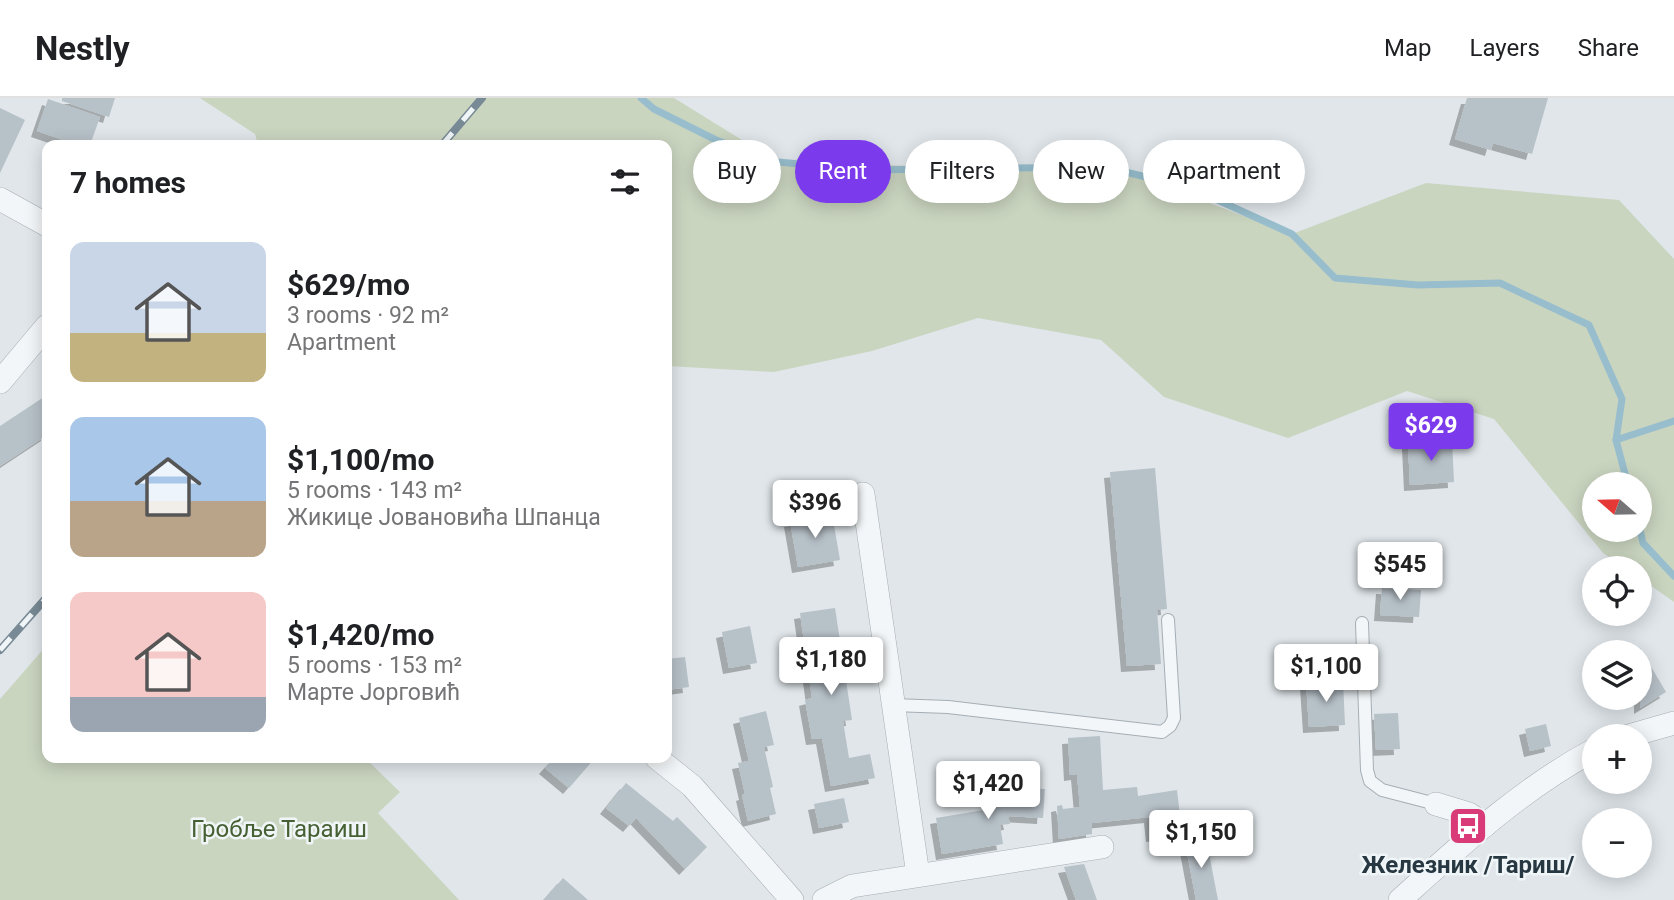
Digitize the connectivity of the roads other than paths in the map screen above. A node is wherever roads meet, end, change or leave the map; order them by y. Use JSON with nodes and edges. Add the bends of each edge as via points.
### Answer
{"nodes":[{"id":1,"x":0,"y":198,"type":"edge"},
{"id":2,"x":42,"y":222,"type":"edge"},
{"id":3,"x":42,"y":332,"type":"edge"},
{"id":4,"x":0,"y":382,"type":"edge"},
{"id":5,"x":863,"y":494,"type":"dead end"},
{"id":6,"x":1168,"y":620,"type":"dead end"},
{"id":7,"x":1362,"y":623,"type":"dead end"},
{"id":8,"x":893,"y":705,"type":"junction"},
{"id":9,"x":1674,"y":723,"type":"edge"},
{"id":10,"x":1652,"y":729,"type":"edge"},
{"id":11,"x":1582,"y":756,"type":"edge"},
{"id":12,"x":663,"y":763,"type":"edge"},
{"id":13,"x":1436,"y":804,"type":"joint"},
{"id":14,"x":1485,"y":825,"type":"junction"},
{"id":15,"x":1102,"y":847,"type":"dead end"},
{"id":16,"x":918,"y":874,"type":"junction"},
{"id":17,"x":792,"y":900,"type":"edge"},
{"id":18,"x":824,"y":900,"type":"edge"},
{"id":19,"x":1400,"y":900,"type":"edge"}],
"edges":[{"from":1,"to":2,"type":"street"},
{"from":3,"to":4,"type":"street"},
{"from":5,"to":8,"type":"street"},
{"from":6,"to":8,"type":"lane","via":[[1174,718],[1162,732],[948,707]]},
{"from":7,"to":13,"type":"lane","via":[[1370,781],[1382,790]]},
{"from":8,"to":16,"type":"street"},
{"from":9,"to":10,"type":"street"},
{"from":11,"to":14,"type":"street"},
{"from":12,"to":17,"type":"street","via":[[692,786]]},
{"from":13,"to":14,"type":"street","via":[[1469,814]]},
{"from":14,"to":19,"type":"street"},
{"from":15,"to":16,"type":"street"},
{"from":16,"to":18,"type":"street","via":[[852,886]]}]}
